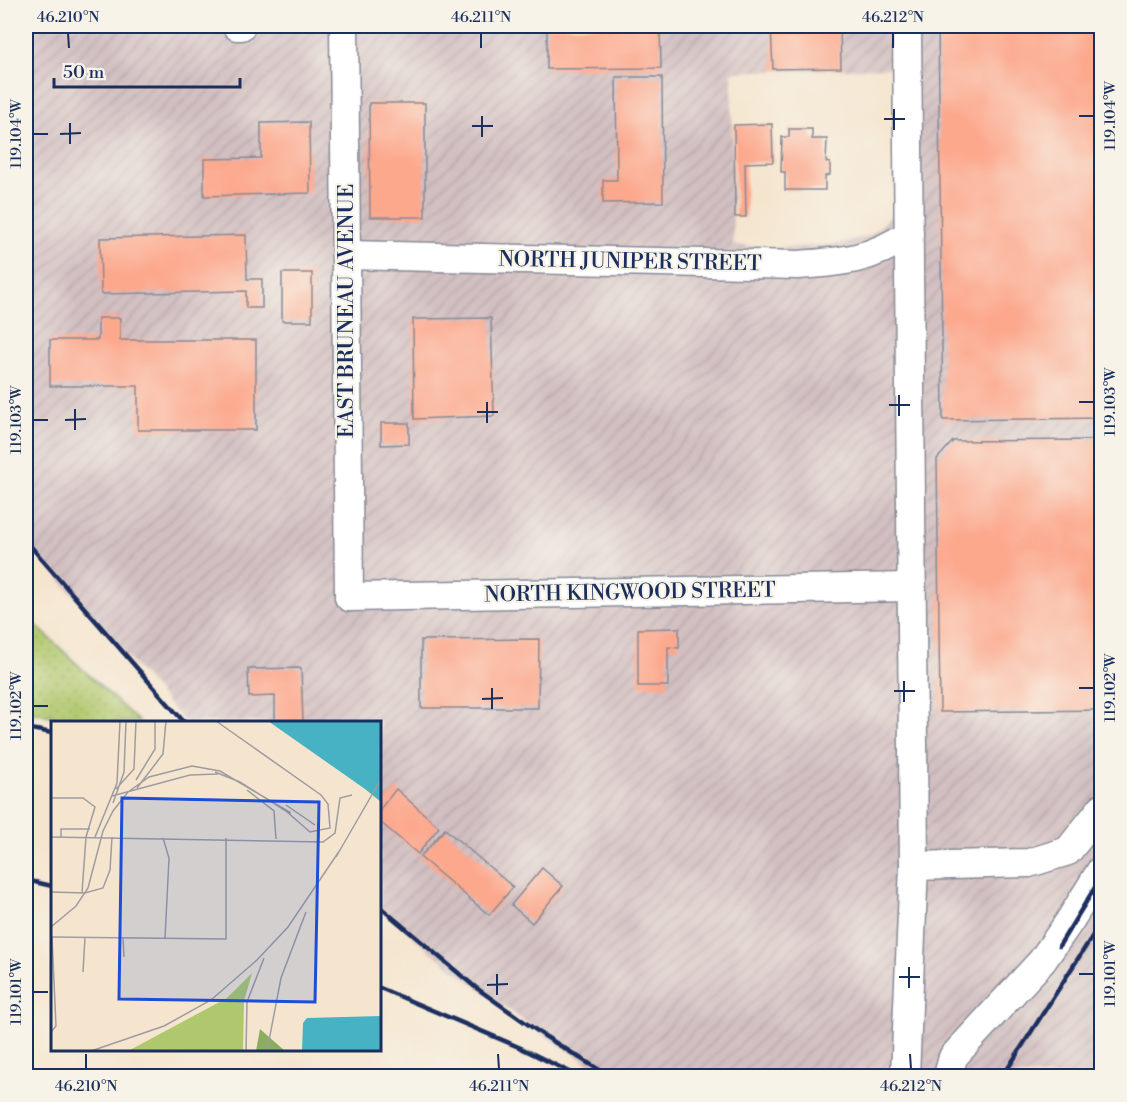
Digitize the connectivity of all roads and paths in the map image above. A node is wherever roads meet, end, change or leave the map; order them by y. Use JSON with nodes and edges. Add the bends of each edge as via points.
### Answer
{"nodes":[{"id":1,"x":344,"y":26,"type":"edge"},
{"id":2,"x":907,"y":26,"type":"edge"},
{"id":3,"x":909,"y":234,"type":"junction"},
{"id":4,"x":346,"y":255,"type":"junction"},
{"id":5,"x":911,"y":587,"type":"junction"},
{"id":6,"x":349,"y":597,"type":"joint"},
{"id":7,"x":1101,"y":808,"type":"edge"},
{"id":8,"x":914,"y":866,"type":"junction"},
{"id":9,"x":1101,"y":869,"type":"edge"},
{"id":10,"x":905,"y":1077,"type":"edge"},
{"id":11,"x":948,"y":1077,"type":"edge"}],
"edges":[{"from":1,"to":4,"type":"street","name":"EAST BRUNEAU AVENUE"},
{"from":2,"to":3,"type":"street"},
{"from":3,"to":4,"type":"street","name":"NORTH JUNIPER STREET","via":[[874,254],[843,262],[798,265]]},
{"from":3,"to":5,"type":"street"},
{"from":4,"to":6,"type":"street","name":"EAST BRUNEAU AVENUE"},
{"from":5,"to":6,"type":"street","name":"NORTH KINGWOOD STREET"},
{"from":5,"to":8,"type":"street"},
{"from":7,"to":8,"type":"street","via":[[1068,850],[1029,863]]},
{"from":8,"to":10,"type":"street"},
{"from":9,"to":11,"type":"street","via":[[1042,961],[952,1057]]}]}
